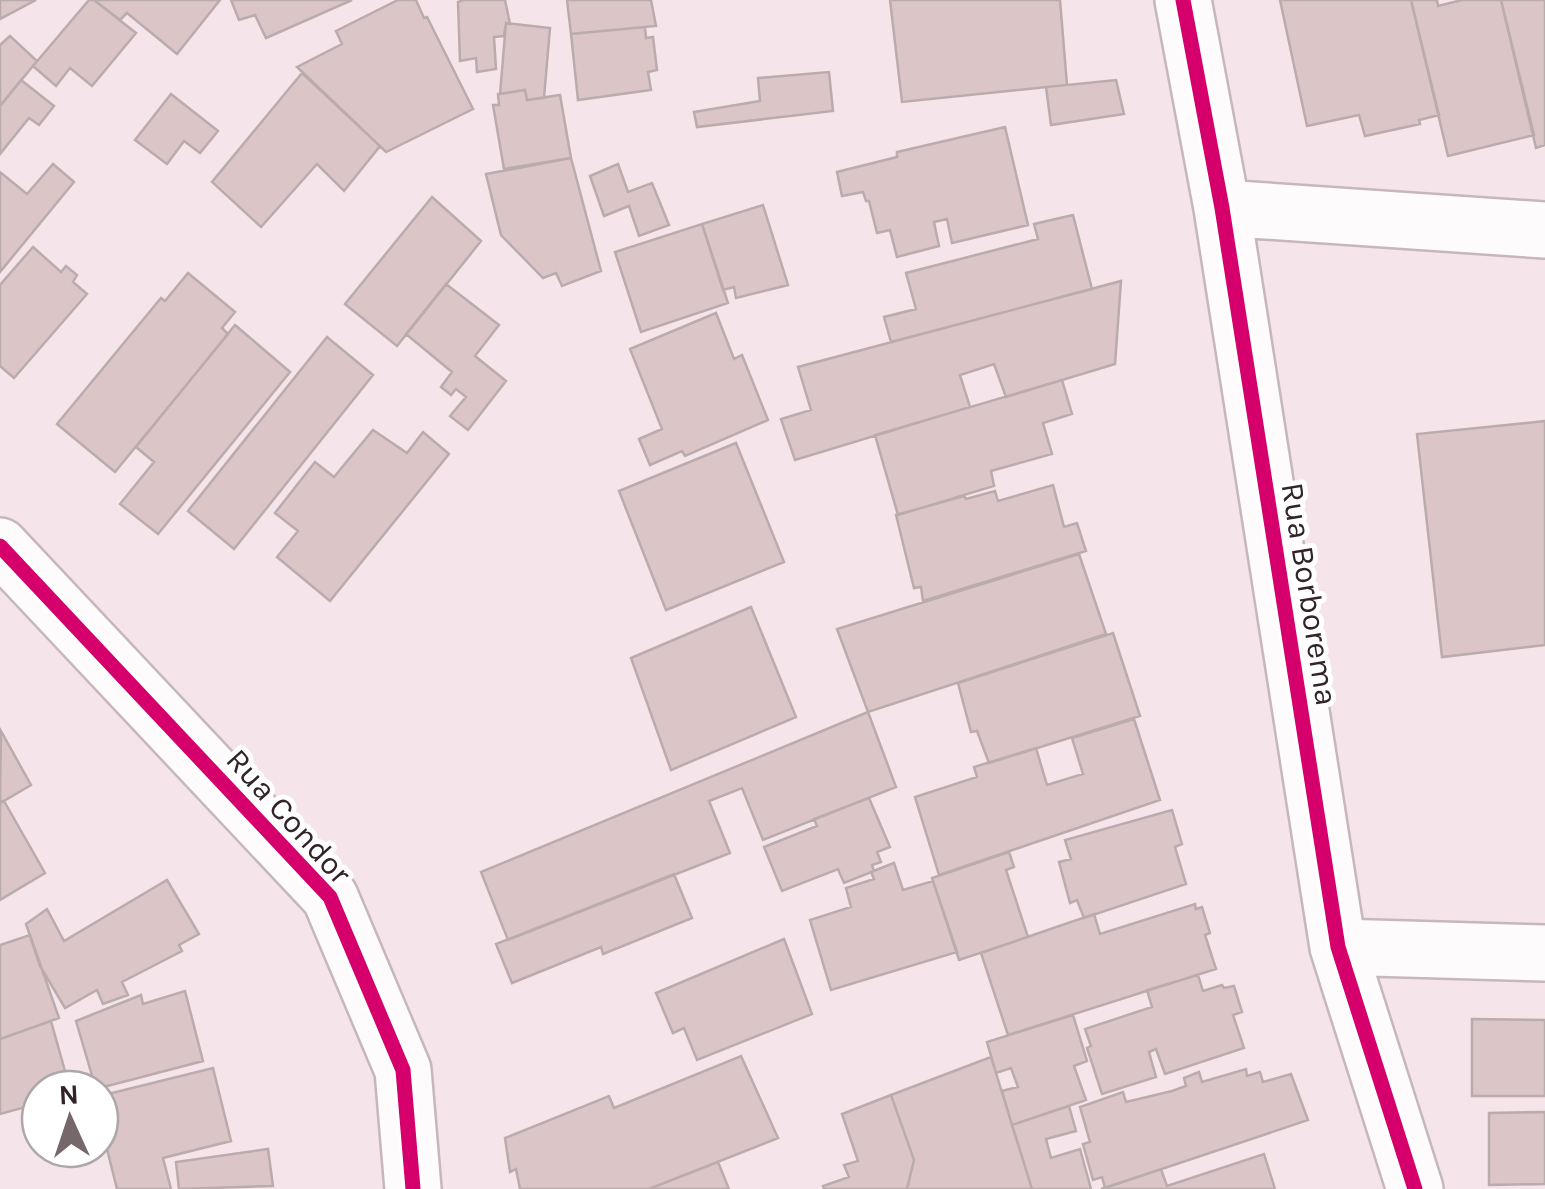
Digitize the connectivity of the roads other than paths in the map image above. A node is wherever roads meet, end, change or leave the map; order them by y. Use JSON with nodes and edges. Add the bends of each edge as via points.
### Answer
{"nodes":[{"id":1,"x":1183,"y":0,"type":"edge"},
{"id":2,"x":1222,"y":208,"type":"junction"},
{"id":3,"x":1545,"y":230,"type":"edge"},
{"id":4,"x":0,"y":546,"type":"edge"},
{"id":5,"x":1338,"y":947,"type":"junction"},
{"id":6,"x":1545,"y":953,"type":"edge"},
{"id":7,"x":413,"y":1189,"type":"edge"},
{"id":8,"x":1415,"y":1189,"type":"edge"}],
"edges":[{"from":1,"to":2,"type":"street","name":"Rua Borborema"},
{"from":2,"to":3,"type":"street"},
{"from":2,"to":5,"type":"street","name":"Rua Borborema"},
{"from":4,"to":7,"type":"street","name":"Rua Condor","via":[[330,897],[403,1070]]},
{"from":5,"to":6,"type":"street"},
{"from":5,"to":8,"type":"street","name":"Rua Borborema"}]}
